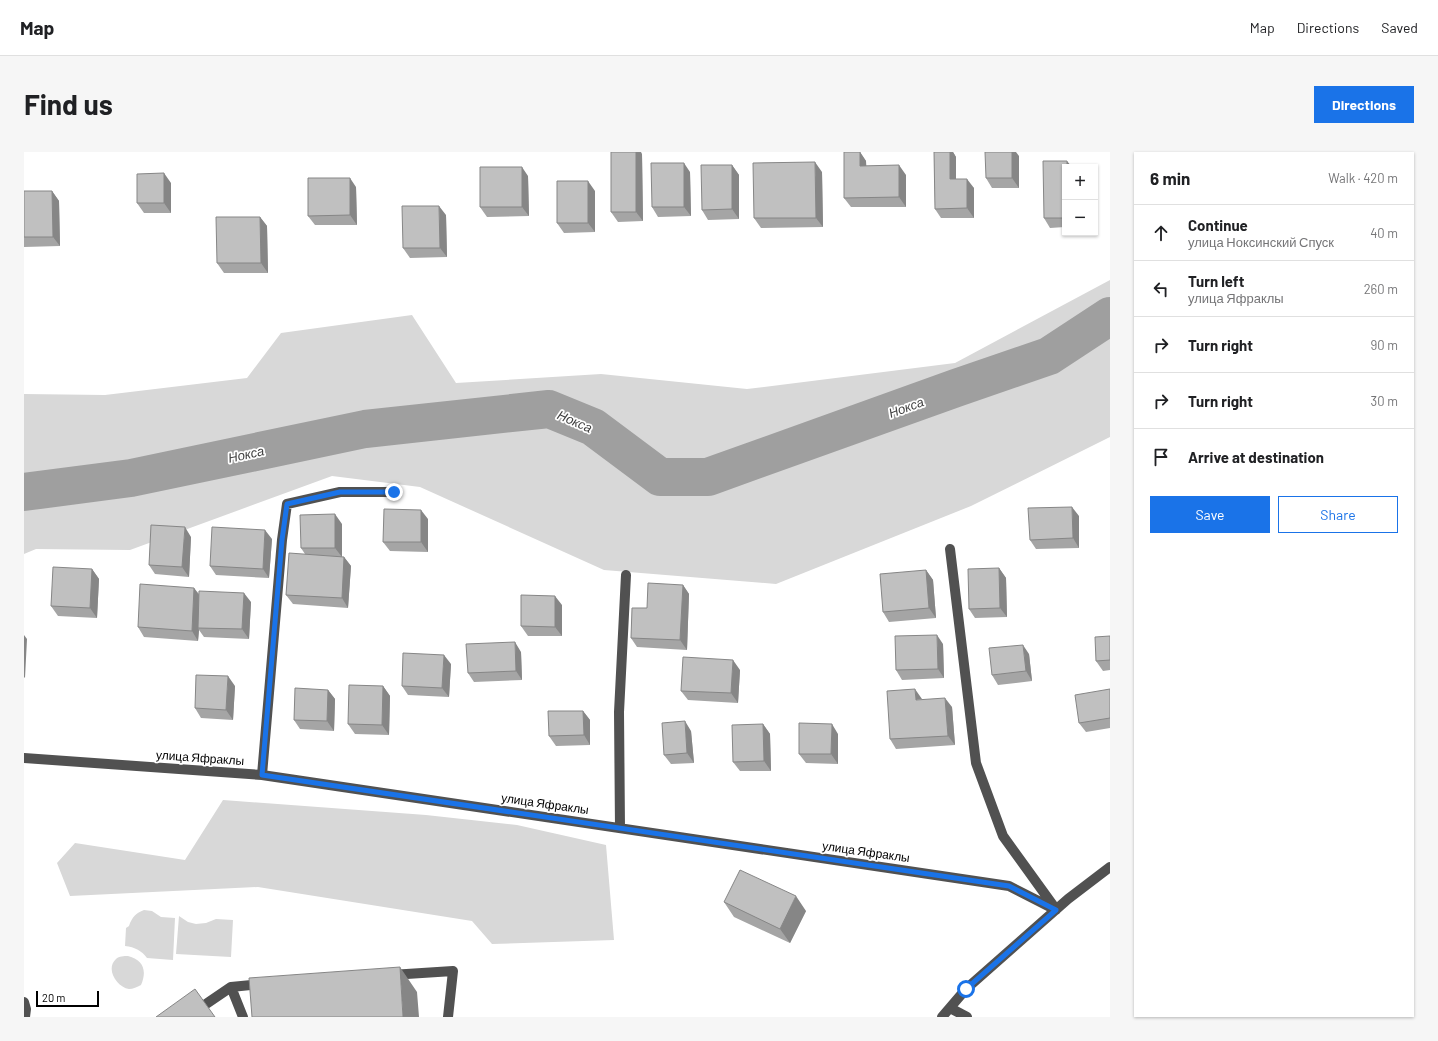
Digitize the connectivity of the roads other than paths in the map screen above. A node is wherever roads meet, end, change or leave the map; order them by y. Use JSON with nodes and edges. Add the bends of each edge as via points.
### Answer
{"nodes":[{"id":1,"x":394,"y":492,"type":"dead end"},
{"id":2,"x":950,"y":549,"type":"dead end"},
{"id":3,"x":626,"y":575,"type":"dead end"},
{"id":4,"x":24,"y":758,"type":"edge"},
{"id":5,"x":262,"y":775,"type":"junction"},
{"id":6,"x":620,"y":828,"type":"junction"},
{"id":7,"x":1110,"y":867,"type":"edge"},
{"id":8,"x":1056,"y":910,"type":"junction"},
{"id":9,"x":378,"y":976,"type":"edge"},
{"id":10,"x":271,"y":984,"type":"edge"},
{"id":11,"x":231,"y":987,"type":"junction"},
{"id":12,"x":24,"y":1002,"type":"edge"},
{"id":13,"x":950,"y":1008,"type":"junction"},
{"id":14,"x":25,"y":1017,"type":"edge"},
{"id":15,"x":187,"y":1017,"type":"edge"},
{"id":16,"x":243,"y":1017,"type":"edge"},
{"id":17,"x":448,"y":1017,"type":"edge"},
{"id":18,"x":942,"y":1017,"type":"edge"},
{"id":19,"x":967,"y":1017,"type":"edge"}],
"edges":[{"from":1,"to":5,"type":"street","via":[[340,492],[287,504]]},
{"from":2,"to":8,"type":"street","via":[[976,763],[1003,836]]},
{"from":3,"to":6,"type":"street","via":[[619,712]]},
{"from":4,"to":5,"type":"street","name":"улица Яфраклы"},
{"from":5,"to":6,"type":"street","name":"улица Яфраклы"},
{"from":6,"to":8,"type":"street","name":"улица Яфраклы","via":[[1009,886]]},
{"from":7,"to":8,"type":"street"},
{"from":8,"to":13,"type":"street","via":[[966,989]]},
{"from":9,"to":17,"type":"street","via":[[453,971]]},
{"from":10,"to":11,"type":"street"},
{"from":11,"to":15,"type":"street"},
{"from":11,"to":16,"type":"street"},
{"from":12,"to":14,"type":"street"},
{"from":13,"to":18,"type":"street"},
{"from":13,"to":19,"type":"street"}]}
